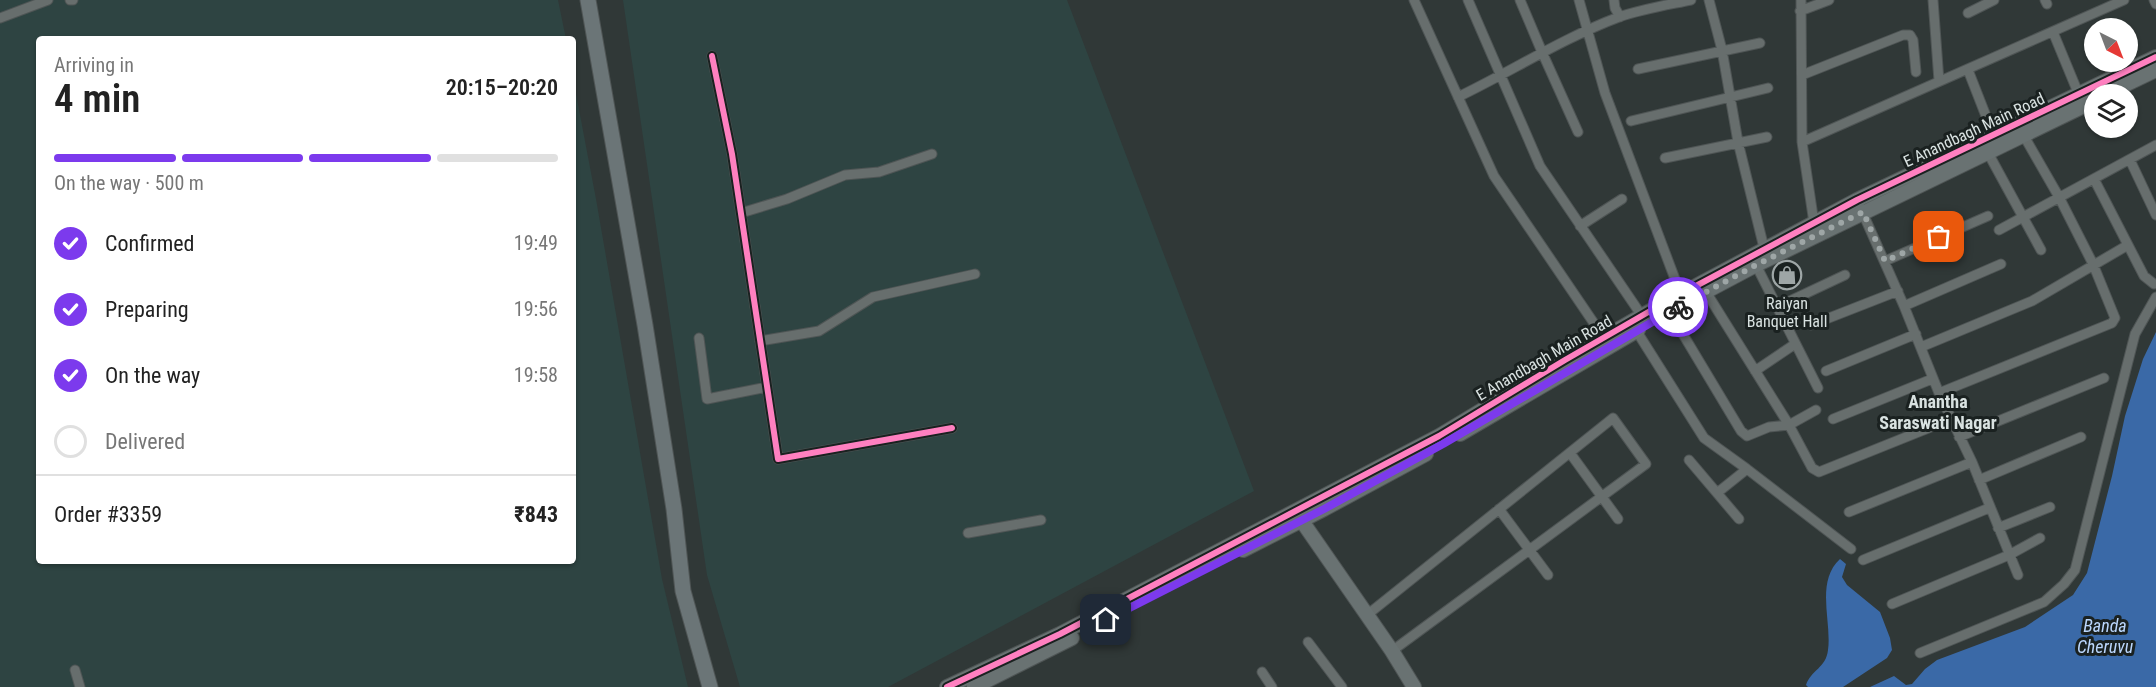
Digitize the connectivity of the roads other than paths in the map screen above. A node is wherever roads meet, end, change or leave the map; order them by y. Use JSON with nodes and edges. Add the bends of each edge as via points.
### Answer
{"nodes":[{"id":1,"x":48,"y":0,"type":"edge"},
{"id":2,"x":578,"y":0,"type":"edge"},
{"id":3,"x":588,"y":0,"type":"edge"},
{"id":4,"x":1414,"y":0,"type":"edge"},
{"id":5,"x":1468,"y":0,"type":"edge"},
{"id":6,"x":1520,"y":0,"type":"edge"},
{"id":7,"x":1579,"y":0,"type":"edge"},
{"id":8,"x":1614,"y":0,"type":"edge"},
{"id":9,"x":1691,"y":0,"type":"edge"},
{"id":10,"x":1709,"y":0,"type":"edge"},
{"id":11,"x":1801,"y":0,"type":"edge"},
{"id":12,"x":1829,"y":0,"type":"edge"},
{"id":13,"x":1933,"y":0,"type":"edge"},
{"id":14,"x":1994,"y":0,"type":"edge"},
{"id":15,"x":2124,"y":0,"type":"edge"},
{"id":16,"x":1800,"y":11,"type":"junction"},
{"id":17,"x":1968,"y":13,"type":"dead end"},
{"id":18,"x":1620,"y":17,"type":"junction"},
{"id":19,"x":0,"y":18,"type":"edge"},
{"id":20,"x":1587,"y":32,"type":"junction"},
{"id":21,"x":2053,"y":32,"type":"junction"},
{"id":22,"x":1760,"y":43,"type":"dead end"},
{"id":23,"x":1722,"y":50,"type":"junction"},
{"id":24,"x":1542,"y":52,"type":"junction"},
{"id":25,"x":711,"y":56,"type":"dead end"},
{"id":26,"x":2156,"y":57,"type":"edge"},
{"id":27,"x":1638,"y":69,"type":"dead end"},
{"id":28,"x":1968,"y":70,"type":"junction"},
{"id":29,"x":2156,"y":70,"type":"edge"},
{"id":30,"x":1916,"y":72,"type":"dead end"},
{"id":31,"x":1802,"y":75,"type":"junction"},
{"id":32,"x":1500,"y":76,"type":"junction"},
{"id":33,"x":1939,"y":81,"type":"junction"},
{"id":34,"x":2127,"y":84,"type":"edge"},
{"id":35,"x":1768,"y":88,"type":"dead end"},
{"id":36,"x":2079,"y":95,"type":"junction"},
{"id":37,"x":1732,"y":96,"type":"junction"},
{"id":38,"x":1458,"y":97,"type":"junction"},
{"id":39,"x":2084,"y":106,"type":"edge"},
{"id":40,"x":1631,"y":121,"type":"dead end"},
{"id":41,"x":1578,"y":132,"type":"dead end"},
{"id":42,"x":1994,"y":134,"type":"junction"},
{"id":43,"x":2024,"y":136,"type":"junction"},
{"id":44,"x":1767,"y":137,"type":"dead end"},
{"id":45,"x":1738,"y":142,"type":"junction"},
{"id":46,"x":1802,"y":142,"type":"junction"},
{"id":47,"x":2156,"y":145,"type":"edge"},
{"id":48,"x":1988,"y":151,"type":"junction"},
{"id":49,"x":932,"y":154,"type":"dead end"},
{"id":50,"x":1665,"y":158,"type":"dead end"},
{"id":51,"x":2130,"y":160,"type":"junction"},
{"id":52,"x":2094,"y":178,"type":"junction"},
{"id":53,"x":618,"y":195,"type":"junction"},
{"id":54,"x":2059,"y":197,"type":"junction"},
{"id":55,"x":1622,"y":199,"type":"dead end"},
{"id":56,"x":1860,"y":206,"type":"junction"},
{"id":57,"x":741,"y":213,"type":"junction"},
{"id":58,"x":2156,"y":215,"type":"edge"},
{"id":59,"x":1988,"y":216,"type":"dead end"},
{"id":60,"x":2022,"y":217,"type":"junction"},
{"id":61,"x":1814,"y":223,"type":"junction"},
{"id":62,"x":1580,"y":226,"type":"junction"},
{"id":63,"x":1999,"y":230,"type":"dead end"},
{"id":64,"x":2128,"y":245,"type":"junction"},
{"id":65,"x":2041,"y":250,"type":"dead end"},
{"id":66,"x":1763,"y":258,"type":"junction"},
{"id":67,"x":1885,"y":261,"type":"junction"},
{"id":68,"x":2001,"y":264,"type":"dead end"},
{"id":69,"x":2093,"y":264,"type":"junction"},
{"id":70,"x":975,"y":274,"type":"dead end"},
{"id":71,"x":1845,"y":275,"type":"dead end"},
{"id":72,"x":2154,"y":284,"type":"dead end"},
{"id":73,"x":1898,"y":291,"type":"junction"},
{"id":74,"x":1706,"y":292,"type":"junction"},
{"id":75,"x":1681,"y":295,"type":"junction"},
{"id":76,"x":2156,"y":297,"type":"edge"},
{"id":77,"x":1904,"y":306,"type":"junction"},
{"id":78,"x":1777,"y":307,"type":"junction"},
{"id":79,"x":1669,"y":311,"type":"junction"},
{"id":80,"x":1636,"y":323,"type":"junction"},
{"id":81,"x":1811,"y":325,"type":"dead end"},
{"id":82,"x":1916,"y":334,"type":"junction"},
{"id":83,"x":699,"y":338,"type":"dead end"},
{"id":84,"x":1604,"y":338,"type":"junction"},
{"id":85,"x":760,"y":341,"type":"junction"},
{"id":86,"x":1795,"y":344,"type":"junction"},
{"id":87,"x":1921,"y":347,"type":"junction"},
{"id":88,"x":1826,"y":370,"type":"dead end"},
{"id":89,"x":1755,"y":371,"type":"junction"},
{"id":90,"x":2104,"y":378,"type":"dead end"},
{"id":91,"x":1932,"y":379,"type":"junction"},
{"id":92,"x":767,"y":387,"type":"junction"},
{"id":93,"x":1818,"y":388,"type":"dead end"},
{"id":94,"x":1939,"y":393,"type":"junction"},
{"id":95,"x":1816,"y":410,"type":"dead end"},
{"id":96,"x":1833,"y":419,"type":"dead end"},
{"id":97,"x":1951,"y":419,"type":"junction"},
{"id":98,"x":1789,"y":425,"type":"junction"},
{"id":99,"x":952,"y":428,"type":"dead end"},
{"id":100,"x":1959,"y":437,"type":"junction"},
{"id":101,"x":2081,"y":437,"type":"dead end"},
{"id":102,"x":1570,"y":453,"type":"junction"},
{"id":103,"x":1689,"y":460,"type":"dead end"},
{"id":104,"x":1972,"y":462,"type":"junction"},
{"id":105,"x":1748,"y":469,"type":"junction"},
{"id":106,"x":1979,"y":480,"type":"junction"},
{"id":107,"x":1717,"y":493,"type":"junction"},
{"id":108,"x":1602,"y":497,"type":"junction"},
{"id":109,"x":2050,"y":507,"type":"dead end"},
{"id":110,"x":1989,"y":508,"type":"junction"},
{"id":111,"x":1499,"y":509,"type":"junction"},
{"id":112,"x":1849,"y":512,"type":"dead end"},
{"id":113,"x":1298,"y":517,"type":"junction"},
{"id":114,"x":1618,"y":519,"type":"dead end"},
{"id":115,"x":1739,"y":519,"type":"dead end"},
{"id":116,"x":1041,"y":520,"type":"dead end"},
{"id":117,"x":1998,"y":528,"type":"junction"},
{"id":118,"x":968,"y":533,"type":"dead end"},
{"id":119,"x":2040,"y":538,"type":"dead end"},
{"id":120,"x":1851,"y":549,"type":"dead end"},
{"id":121,"x":1529,"y":550,"type":"junction"},
{"id":122,"x":2009,"y":555,"type":"junction"},
{"id":123,"x":1863,"y":560,"type":"dead end"},
{"id":124,"x":1548,"y":575,"type":"dead end"},
{"id":125,"x":2018,"y":576,"type":"dead end"},
{"id":126,"x":1892,"y":604,"type":"dead end"},
{"id":127,"x":1367,"y":615,"type":"junction"},
{"id":128,"x":1308,"y":642,"type":"dead end"},
{"id":129,"x":1392,"y":651,"type":"junction"},
{"id":130,"x":1920,"y":653,"type":"dead end"},
{"id":131,"x":75,"y":670,"type":"dead end"},
{"id":132,"x":1262,"y":672,"type":"dead end"},
{"id":133,"x":80,"y":687,"type":"edge"},
{"id":134,"x":700,"y":687,"type":"edge"},
{"id":135,"x":710,"y":687,"type":"edge"},
{"id":136,"x":947,"y":687,"type":"edge"},
{"id":137,"x":974,"y":687,"type":"edge"},
{"id":138,"x":1272,"y":687,"type":"edge"},
{"id":139,"x":1342,"y":687,"type":"edge"},
{"id":140,"x":1414,"y":687,"type":"edge"}],
"edges":[{"from":1,"to":19,"type":"street"},
{"from":2,"to":53,"type":"main road"},
{"from":3,"to":53,"type":"main road"},
{"from":4,"to":38,"type":"street"},
{"from":5,"to":32,"type":"street"},
{"from":6,"to":24,"type":"street"},
{"from":7,"to":20,"type":"street"},
{"from":8,"to":18,"type":"street"},
{"from":9,"to":18,"type":"street"},
{"from":10,"to":23,"type":"street"},
{"from":11,"to":16,"type":"street"},
{"from":12,"to":16,"type":"street"},
{"from":13,"to":33,"type":"street"},
{"from":14,"to":17,"type":"street"},
{"from":15,"to":21,"type":"street"},
{"from":16,"to":31,"type":"street"},
{"from":18,"to":20,"type":"street"},
{"from":20,"to":24,"type":"street"},
{"from":20,"to":75,"type":"street","via":[[1605,93]]},
{"from":21,"to":28,"type":"street"},
{"from":21,"to":36,"type":"street"},
{"from":22,"to":23,"type":"street"},
{"from":23,"to":27,"type":"street"},
{"from":23,"to":37,"type":"street"},
{"from":24,"to":32,"type":"street"},
{"from":24,"to":41,"type":"street"},
{"from":25,"to":57,"type":"street"},
{"from":26,"to":36,"type":"street","name":"E Anandbagh Main Road"},
{"from":28,"to":33,"type":"street"},
{"from":28,"to":42,"type":"street"},
{"from":29,"to":34,"type":"street"},
{"from":30,"to":31,"type":"street","via":[[1913,40],[1904,35]]},
{"from":31,"to":46,"type":"street"},
{"from":32,"to":38,"type":"street"},
{"from":32,"to":62,"type":"street","via":[[1540,166]]},
{"from":33,"to":46,"type":"street"},
{"from":35,"to":37,"type":"street"},
{"from":36,"to":42,"type":"street","name":"E Anandbagh Main Road"},
{"from":37,"to":40,"type":"street"},
{"from":37,"to":45,"type":"street"},
{"from":38,"to":84,"type":"street","via":[[1494,176]]},
{"from":39,"to":43,"type":"street","name":"E Anandbagh Main Road"},
{"from":42,"to":56,"type":"street","name":"E Anandbagh Main Road"},
{"from":43,"to":48,"type":"street","name":"E Anandbagh Main Road"},
{"from":43,"to":54,"type":"street"},
{"from":44,"to":45,"type":"street"},
{"from":45,"to":50,"type":"street"},
{"from":45,"to":66,"type":"street"},
{"from":46,"to":61,"type":"street"},
{"from":47,"to":51,"type":"street"},
{"from":48,"to":56,"type":"street","name":"E Anandbagh Main Road"},
{"from":48,"to":60,"type":"street"},
{"from":49,"to":57,"type":"street","via":[[879,172],[845,175]]},
{"from":51,"to":52,"type":"street"},
{"from":51,"to":58,"type":"street"},
{"from":52,"to":54,"type":"street"},
{"from":52,"to":64,"type":"street"},
{"from":53,"to":134,"type":"main road","via":[[653,423],[673,593]]},
{"from":53,"to":135,"type":"main road","via":[[674,509],[683,591]]},
{"from":54,"to":60,"type":"street"},
{"from":54,"to":69,"type":"street"},
{"from":55,"to":62,"type":"street"},
{"from":56,"to":61,"type":"street","name":"E Anandbagh Main Road"},
{"from":56,"to":66,"type":"street","name":"E Anandbagh Main Road"},
{"from":56,"to":67,"type":"street"},
{"from":57,"to":85,"type":"street"},
{"from":59,"to":67,"type":"street"},
{"from":60,"to":63,"type":"street"},
{"from":60,"to":65,"type":"street"},
{"from":61,"to":66,"type":"street","name":"E Anandbagh Main Road"},
{"from":62,"to":80,"type":"street"},
{"from":64,"to":69,"type":"street"},
{"from":64,"to":72,"type":"street","via":[[2144,276]]},
{"from":66,"to":74,"type":"street","name":"E Anandbagh Main Road"},
{"from":66,"to":75,"type":"street","name":"E Anandbagh Main Road"},
{"from":66,"to":78,"type":"street"},
{"from":67,"to":73,"type":"street"},
{"from":68,"to":77,"type":"street"},
{"from":69,"to":87,"type":"street","via":[[2032,301]]},
{"from":69,"to":94,"type":"street","via":[[2115,313],[2112,323]]},
{"from":70,"to":85,"type":"street","via":[[873,297],[819,331]]},
{"from":71,"to":78,"type":"street"},
{"from":73,"to":77,"type":"street"},
{"from":73,"to":81,"type":"street"},
{"from":74,"to":79,"type":"street","name":"E Anandbagh Main Road"},
{"from":74,"to":89,"type":"street"},
{"from":75,"to":80,"type":"street","name":"E Anandbagh Main Road"},
{"from":76,"to":130,"type":"street","via":[[2135,334],[2075,570],[2044,602]]},
{"from":77,"to":82,"type":"street"},
{"from":78,"to":86,"type":"street"},
{"from":79,"to":80,"type":"street","name":"E Anandbagh Main Road"},
{"from":79,"to":98,"type":"street","via":[[1741,431],[1747,436],[1769,427]]},
{"from":80,"to":84,"type":"street","name":"E Anandbagh Main Road"},
{"from":80,"to":105,"type":"street","via":[[1704,438]]},
{"from":80,"to":113,"type":"street","name":"E Anandbagh Main Road","via":[[1443,444]]},
{"from":82,"to":87,"type":"street"},
{"from":82,"to":88,"type":"street"},
{"from":83,"to":92,"type":"street","via":[[707,399]]},
{"from":84,"to":113,"type":"street","name":"E Anandbagh Main Road"},
{"from":85,"to":92,"type":"street"},
{"from":86,"to":89,"type":"street"},
{"from":86,"to":93,"type":"street"},
{"from":87,"to":91,"type":"street"},
{"from":89,"to":98,"type":"street"},
{"from":90,"to":100,"type":"street"},
{"from":91,"to":94,"type":"street"},
{"from":91,"to":96,"type":"street"},
{"from":92,"to":99,"type":"street","via":[[778,459]]},
{"from":94,"to":97,"type":"street"},
{"from":95,"to":98,"type":"street"},
{"from":97,"to":98,"type":"street","via":[[1819,472],[1812,468]]},
{"from":97,"to":100,"type":"street"},
{"from":100,"to":104,"type":"street"},
{"from":101,"to":106,"type":"street"},
{"from":102,"to":108,"type":"street"},
{"from":102,"to":108,"type":"street","via":[[1613,418],[1646,464]]},
{"from":102,"to":111,"type":"street"},
{"from":103,"to":107,"type":"street"},
{"from":104,"to":106,"type":"street"},
{"from":104,"to":112,"type":"street"},
{"from":105,"to":107,"type":"street"},
{"from":105,"to":120,"type":"street"},
{"from":106,"to":110,"type":"street"},
{"from":107,"to":115,"type":"street"},
{"from":108,"to":114,"type":"street"},
{"from":108,"to":121,"type":"street"},
{"from":109,"to":117,"type":"street"},
{"from":110,"to":117,"type":"street"},
{"from":110,"to":123,"type":"street"},
{"from":111,"to":121,"type":"street"},
{"from":111,"to":127,"type":"street"},
{"from":113,"to":127,"type":"street"},
{"from":113,"to":136,"type":"street","name":"E Anandbagh Main Road"},
{"from":113,"to":137,"type":"street","name":"E Anandbagh Main Road"},
{"from":116,"to":118,"type":"street"},
{"from":117,"to":122,"type":"street"},
{"from":119,"to":122,"type":"street"},
{"from":121,"to":124,"type":"street"},
{"from":121,"to":129,"type":"street"},
{"from":122,"to":125,"type":"street"},
{"from":122,"to":126,"type":"street"},
{"from":127,"to":129,"type":"street"},
{"from":128,"to":139,"type":"street"},
{"from":129,"to":140,"type":"street"},
{"from":131,"to":133,"type":"street"},
{"from":132,"to":138,"type":"street"}]}
